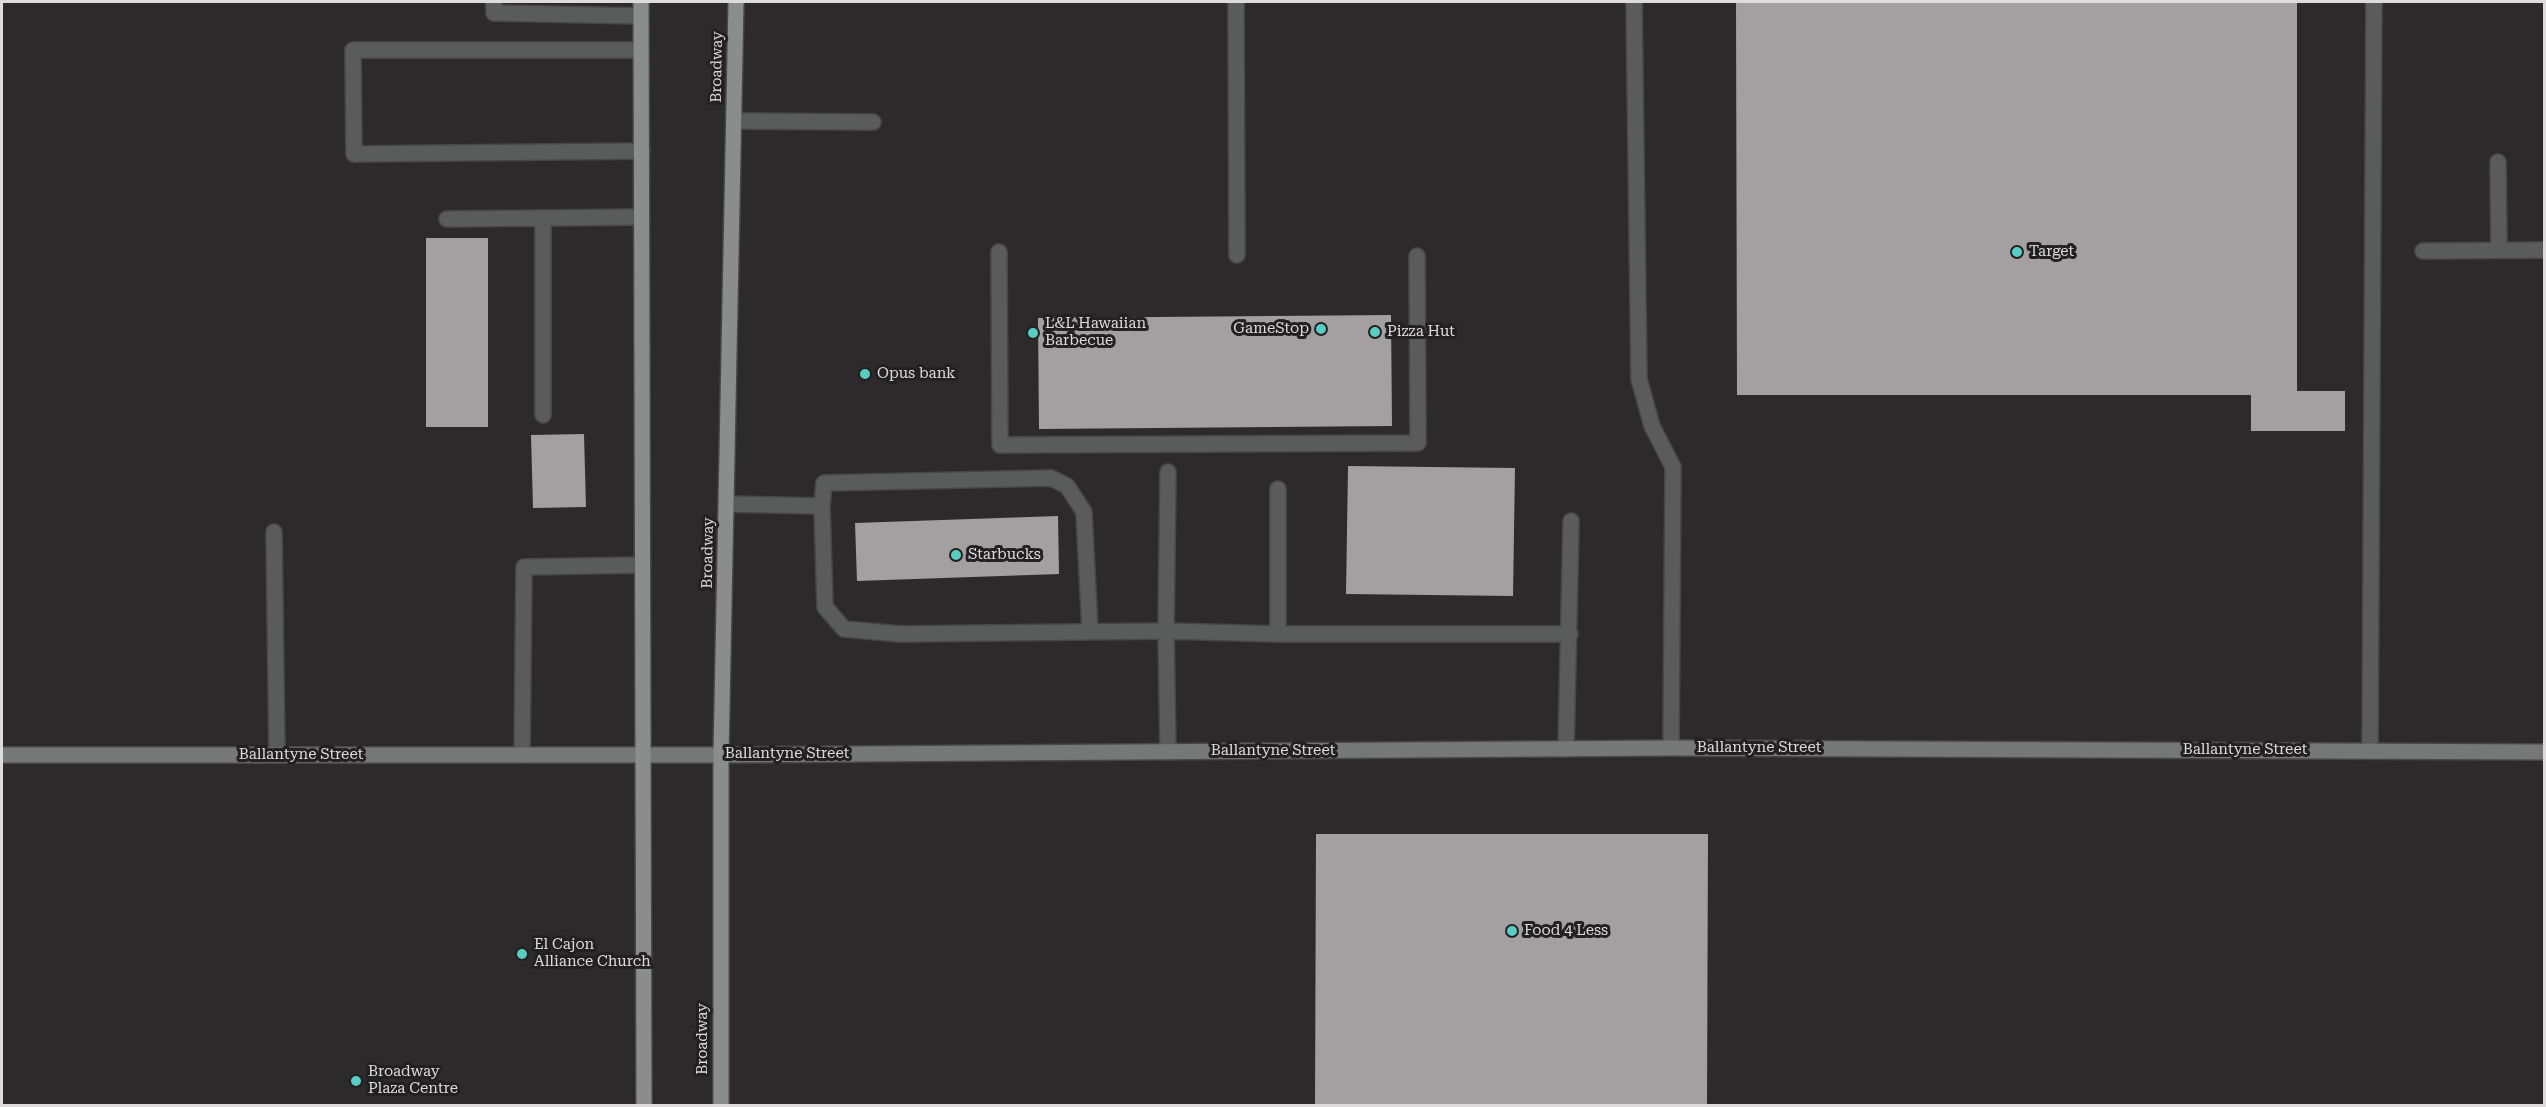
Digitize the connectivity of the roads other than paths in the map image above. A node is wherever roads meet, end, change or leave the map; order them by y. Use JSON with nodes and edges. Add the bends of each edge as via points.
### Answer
{"nodes":[{"id":1,"x":494,"y":2,"type":"edge"},
{"id":2,"x":736,"y":2,"type":"edge"},
{"id":3,"x":1236,"y":2,"type":"edge"},
{"id":4,"x":1634,"y":2,"type":"edge"},
{"id":5,"x":2374,"y":2,"type":"edge"},
{"id":6,"x":641,"y":9,"type":"edge"},
{"id":7,"x":641,"y":50,"type":"junction"},
{"id":8,"x":734,"y":121,"type":"junction"},
{"id":9,"x":873,"y":122,"type":"dead end"},
{"id":10,"x":642,"y":151,"type":"junction"},
{"id":11,"x":2498,"y":162,"type":"dead end"},
{"id":12,"x":642,"y":217,"type":"junction"},
{"id":13,"x":543,"y":218,"type":"junction"},
{"id":14,"x":447,"y":219,"type":"dead end"},
{"id":15,"x":2499,"y":250,"type":"junction"},
{"id":16,"x":2544,"y":250,"type":"edge"},
{"id":17,"x":2423,"y":251,"type":"dead end"},
{"id":18,"x":999,"y":252,"type":"dead end"},
{"id":19,"x":1237,"y":255,"type":"dead end"},
{"id":20,"x":1417,"y":256,"type":"dead end"},
{"id":21,"x":543,"y":416,"type":"dead end"},
{"id":22,"x":1167,"y":472,"type":"dead end"},
{"id":23,"x":1278,"y":489,"type":"dead end"},
{"id":24,"x":727,"y":504,"type":"junction"},
{"id":25,"x":822,"y":506,"type":"junction"},
{"id":26,"x":1571,"y":521,"type":"dead end"},
{"id":27,"x":274,"y":532,"type":"dead end"},
{"id":28,"x":643,"y":565,"type":"junction"},
{"id":29,"x":1090,"y":632,"type":"junction"},
{"id":30,"x":1166,"y":632,"type":"junction"},
{"id":31,"x":1278,"y":634,"type":"junction"},
{"id":32,"x":1570,"y":634,"type":"junction"},
{"id":33,"x":1671,"y":748,"type":"junction"},
{"id":34,"x":1566,"y":749,"type":"junction"},
{"id":35,"x":2370,"y":751,"type":"junction"},
{"id":36,"x":1168,"y":752,"type":"junction"},
{"id":37,"x":2543,"y":752,"type":"edge"},
{"id":38,"x":277,"y":754,"type":"junction"},
{"id":39,"x":522,"y":754,"type":"junction"},
{"id":40,"x":644,"y":754,"type":"junction"},
{"id":41,"x":721,"y":754,"type":"junction"},
{"id":42,"x":2,"y":755,"type":"edge"},
{"id":43,"x":644,"y":1106,"type":"edge"},
{"id":44,"x":721,"y":1106,"type":"edge"}],
"edges":[{"from":1,"to":6,"type":"street","via":[[494,13]]},
{"from":2,"to":8,"type":"main road","name":"Broadway"},
{"from":3,"to":19,"type":"street"},
{"from":4,"to":33,"type":"street","via":[[1639,379],[1652,426],[1673,467]]},
{"from":5,"to":35,"type":"street"},
{"from":6,"to":7,"type":"main road"},
{"from":7,"to":10,"type":"main road"},
{"from":7,"to":10,"type":"street","via":[[353,50],[354,154]]},
{"from":8,"to":9,"type":"street"},
{"from":8,"to":24,"type":"main road","name":"Broadway"},
{"from":10,"to":12,"type":"main road"},
{"from":11,"to":15,"type":"street"},
{"from":12,"to":13,"type":"street"},
{"from":12,"to":28,"type":"main road"},
{"from":13,"to":14,"type":"street"},
{"from":13,"to":21,"type":"street"},
{"from":15,"to":16,"type":"street"},
{"from":15,"to":17,"type":"street"},
{"from":18,"to":20,"type":"street","via":[[1000,445],[1418,443]]},
{"from":22,"to":30,"type":"street"},
{"from":23,"to":31,"type":"street"},
{"from":24,"to":25,"type":"street"},
{"from":24,"to":41,"type":"main road","name":"Broadway"},
{"from":25,"to":29,"type":"street","via":[[825,607],[844,629],[900,634]]},
{"from":25,"to":29,"type":"street","via":[[824,483],[1051,478],[1067,486],[1084,512]]},
{"from":26,"to":32,"type":"street"},
{"from":27,"to":38,"type":"street"},
{"from":28,"to":39,"type":"street","via":[[524,567]]},
{"from":28,"to":40,"type":"main road"},
{"from":29,"to":30,"type":"street"},
{"from":30,"to":31,"type":"street"},
{"from":30,"to":36,"type":"street"},
{"from":31,"to":32,"type":"street"},
{"from":32,"to":34,"type":"street"},
{"from":33,"to":34,"type":"main road","name":"Ballantyne Street"},
{"from":33,"to":35,"type":"main road","name":"Ballantyne Street"},
{"from":34,"to":36,"type":"main road","name":"Ballantyne Street"},
{"from":35,"to":37,"type":"main road","name":"Ballantyne Street"},
{"from":36,"to":41,"type":"main road","name":"Ballantyne Street"},
{"from":38,"to":39,"type":"main road","name":"Ballantyne Street"},
{"from":38,"to":42,"type":"main road","name":"Ballantyne Street"},
{"from":39,"to":40,"type":"main road","name":"Ballantyne Street"},
{"from":40,"to":41,"type":"main road","name":"Ballantyne Street"},
{"from":40,"to":43,"type":"main road"},
{"from":41,"to":44,"type":"main road","name":"Broadway"}]}
